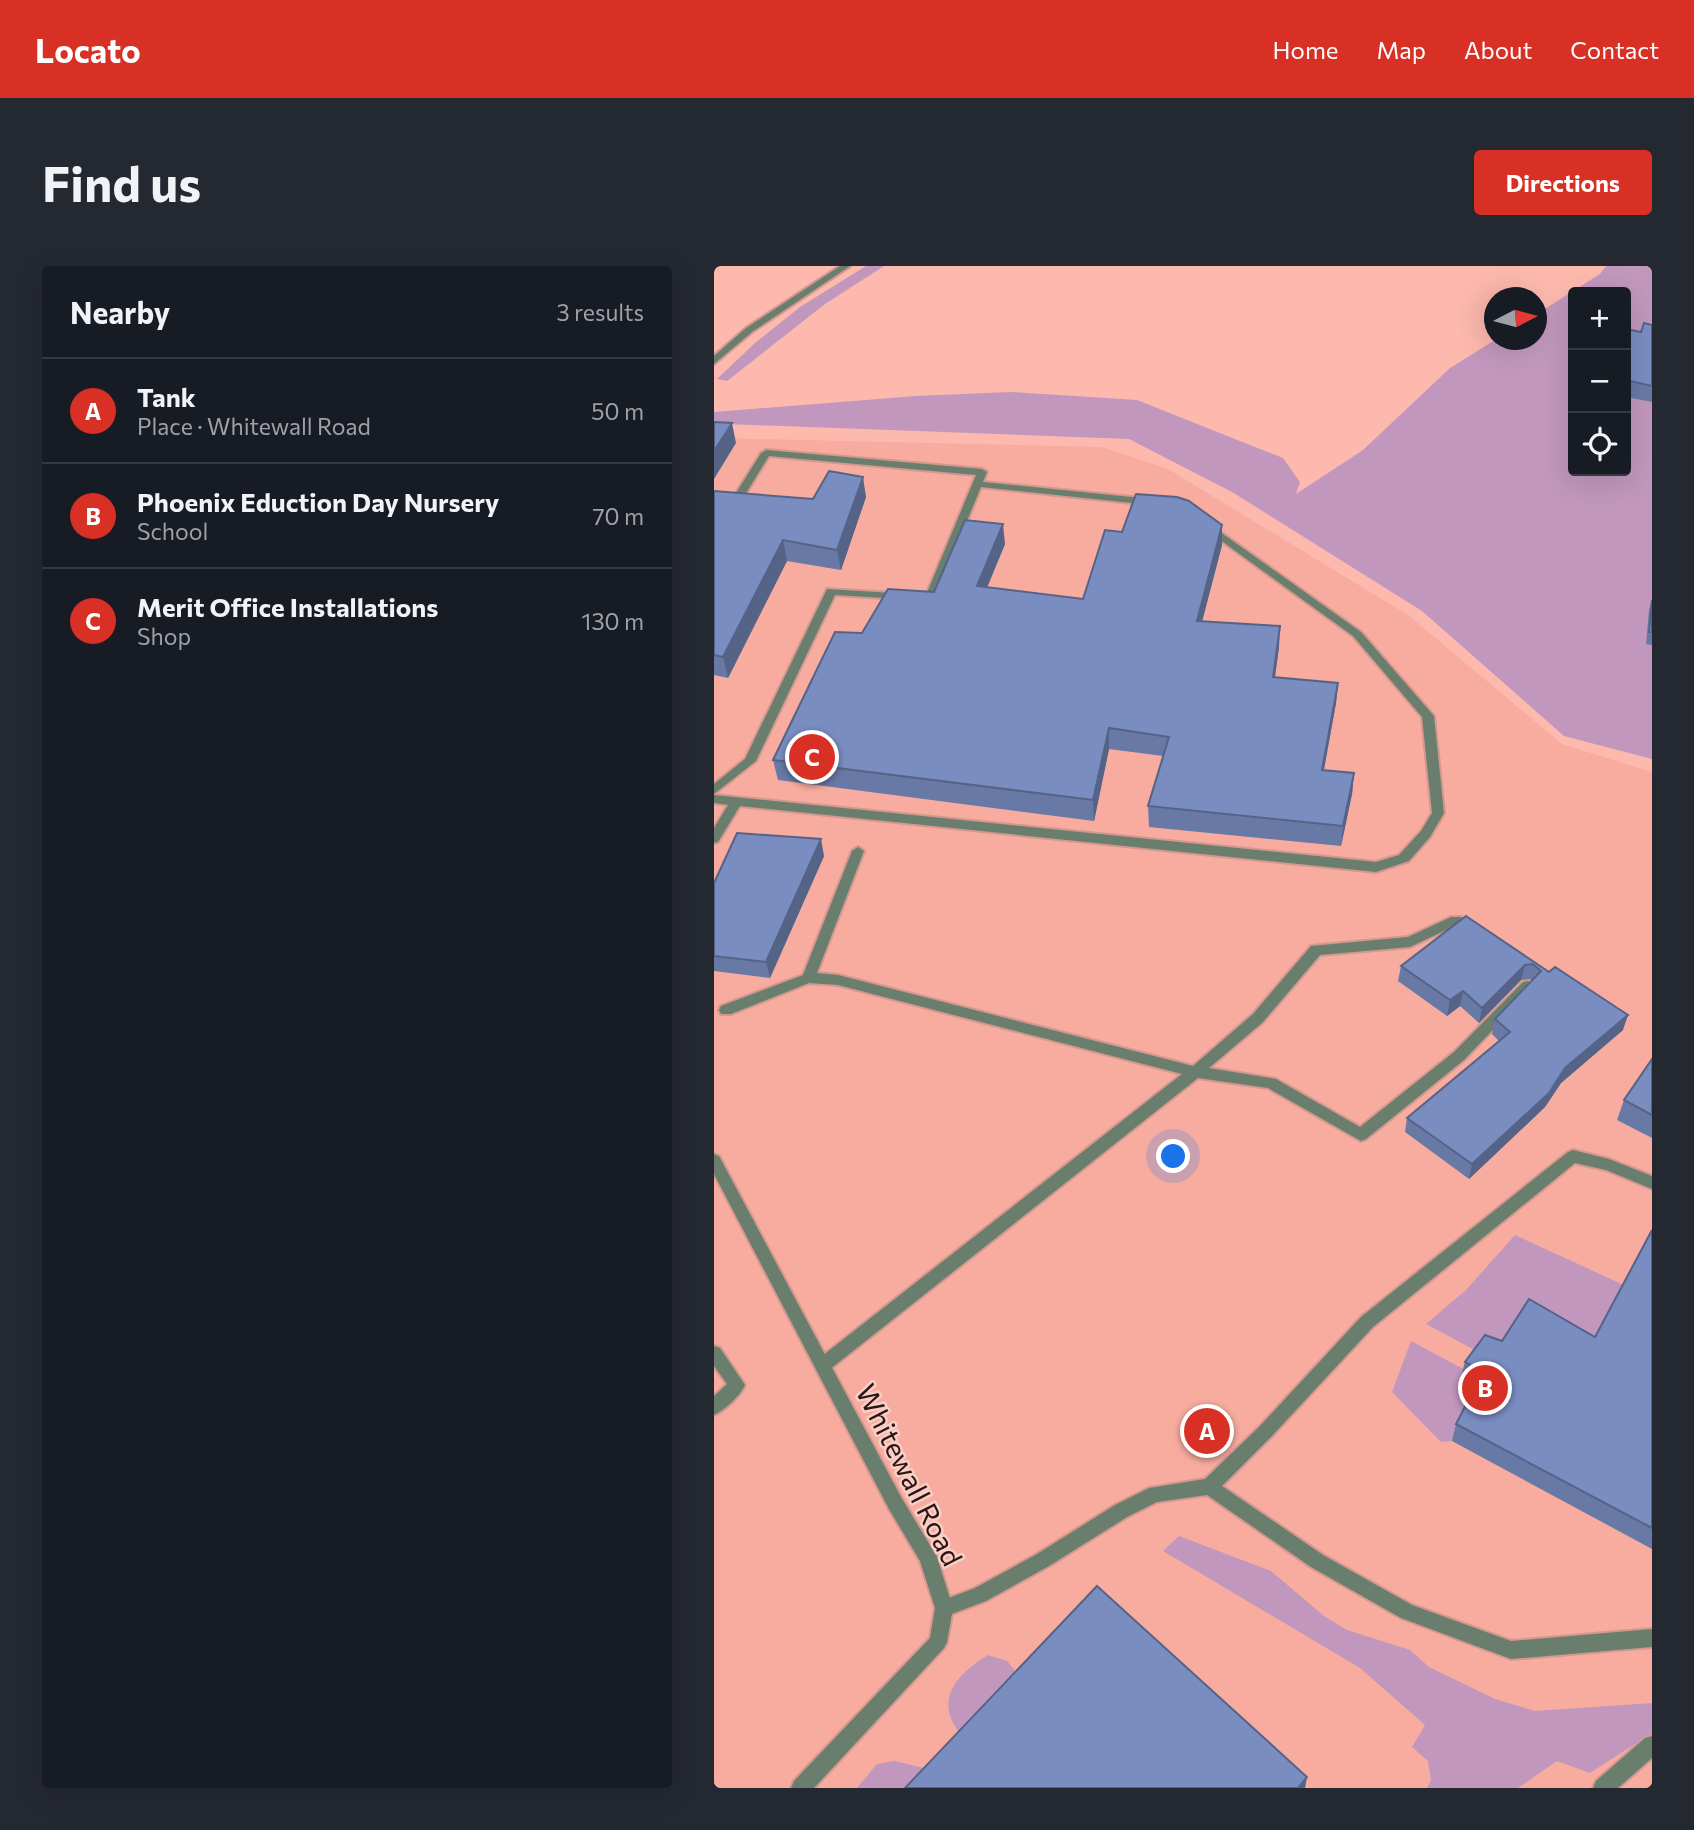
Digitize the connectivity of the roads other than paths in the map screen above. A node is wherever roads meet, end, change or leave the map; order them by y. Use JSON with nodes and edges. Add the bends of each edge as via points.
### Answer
{"nodes":[{"id":1,"x":846,"y":266,"type":"edge"},
{"id":2,"x":714,"y":360,"type":"edge"},
{"id":3,"x":977,"y":484,"type":"junction"},
{"id":4,"x":736,"y":500,"type":"edge"},
{"id":5,"x":1164,"y":503,"type":"edge"},
{"id":6,"x":1199,"y":521,"type":"edge"},
{"id":7,"x":714,"y":790,"type":"edge"},
{"id":8,"x":714,"y":799,"type":"edge"},
{"id":9,"x":736,"y":802,"type":"junction"},
{"id":10,"x":714,"y":839,"type":"edge"},
{"id":11,"x":858,"y":851,"type":"dead end"},
{"id":12,"x":1456,"y":920,"type":"edge"},
{"id":13,"x":808,"y":978,"type":"junction"},
{"id":14,"x":1528,"y":986,"type":"edge"},
{"id":15,"x":726,"y":1010,"type":"dead end"},
{"id":16,"x":1195,"y":1072,"type":"junction"},
{"id":17,"x":714,"y":1160,"type":"edge"},
{"id":18,"x":1652,"y":1183,"type":"edge"},
{"id":19,"x":714,"y":1353,"type":"edge"},
{"id":20,"x":823,"y":1365,"type":"junction"},
{"id":21,"x":714,"y":1407,"type":"edge"},
{"id":22,"x":1209,"y":1487,"type":"junction"},
{"id":23,"x":944,"y":1608,"type":"junction"},
{"id":24,"x":1652,"y":1638,"type":"edge"},
{"id":25,"x":1652,"y":1745,"type":"edge"},
{"id":26,"x":801,"y":1788,"type":"edge"},
{"id":27,"x":1603,"y":1788,"type":"edge"}],
"edges":[{"from":1,"to":2,"type":"street","via":[[749,330]]},
{"from":3,"to":4,"type":"street","via":[[982,472],[766,453]]},
{"from":3,"to":5,"type":"street"},
{"from":3,"to":7,"type":"street","via":[[930,599],[831,591],[750,761]]},
{"from":6,"to":9,"type":"street","via":[[1357,634],[1428,716],[1438,813],[1404,858],[1376,867]]},
{"from":8,"to":9,"type":"street"},
{"from":9,"to":10,"type":"street"},
{"from":11,"to":13,"type":"street"},
{"from":12,"to":16,"type":"street","via":[[1410,942],[1315,950],[1258,1018]]},
{"from":13,"to":15,"type":"street"},
{"from":13,"to":16,"type":"street","via":[[838,980]]},
{"from":14,"to":16,"type":"street","via":[[1459,1056],[1361,1135],[1271,1083]]},
{"from":16,"to":20,"type":"street"},
{"from":17,"to":20,"type":"street","name":"Whitewall Road"},
{"from":18,"to":22,"type":"street","via":[[1573,1156],[1367,1322]]},
{"from":19,"to":21,"type":"street","via":[[737,1385]]},
{"from":20,"to":23,"type":"street","name":"Whitewall Road","via":[[928,1557]]},
{"from":22,"to":23,"type":"street","via":[[1155,1494],[980,1595]]},
{"from":22,"to":24,"type":"street","via":[[1317,1561],[1407,1612],[1511,1650]]},
{"from":23,"to":26,"type":"street","name":"Whitewall Road","via":[[938,1642]]},
{"from":25,"to":27,"type":"street"}]}
